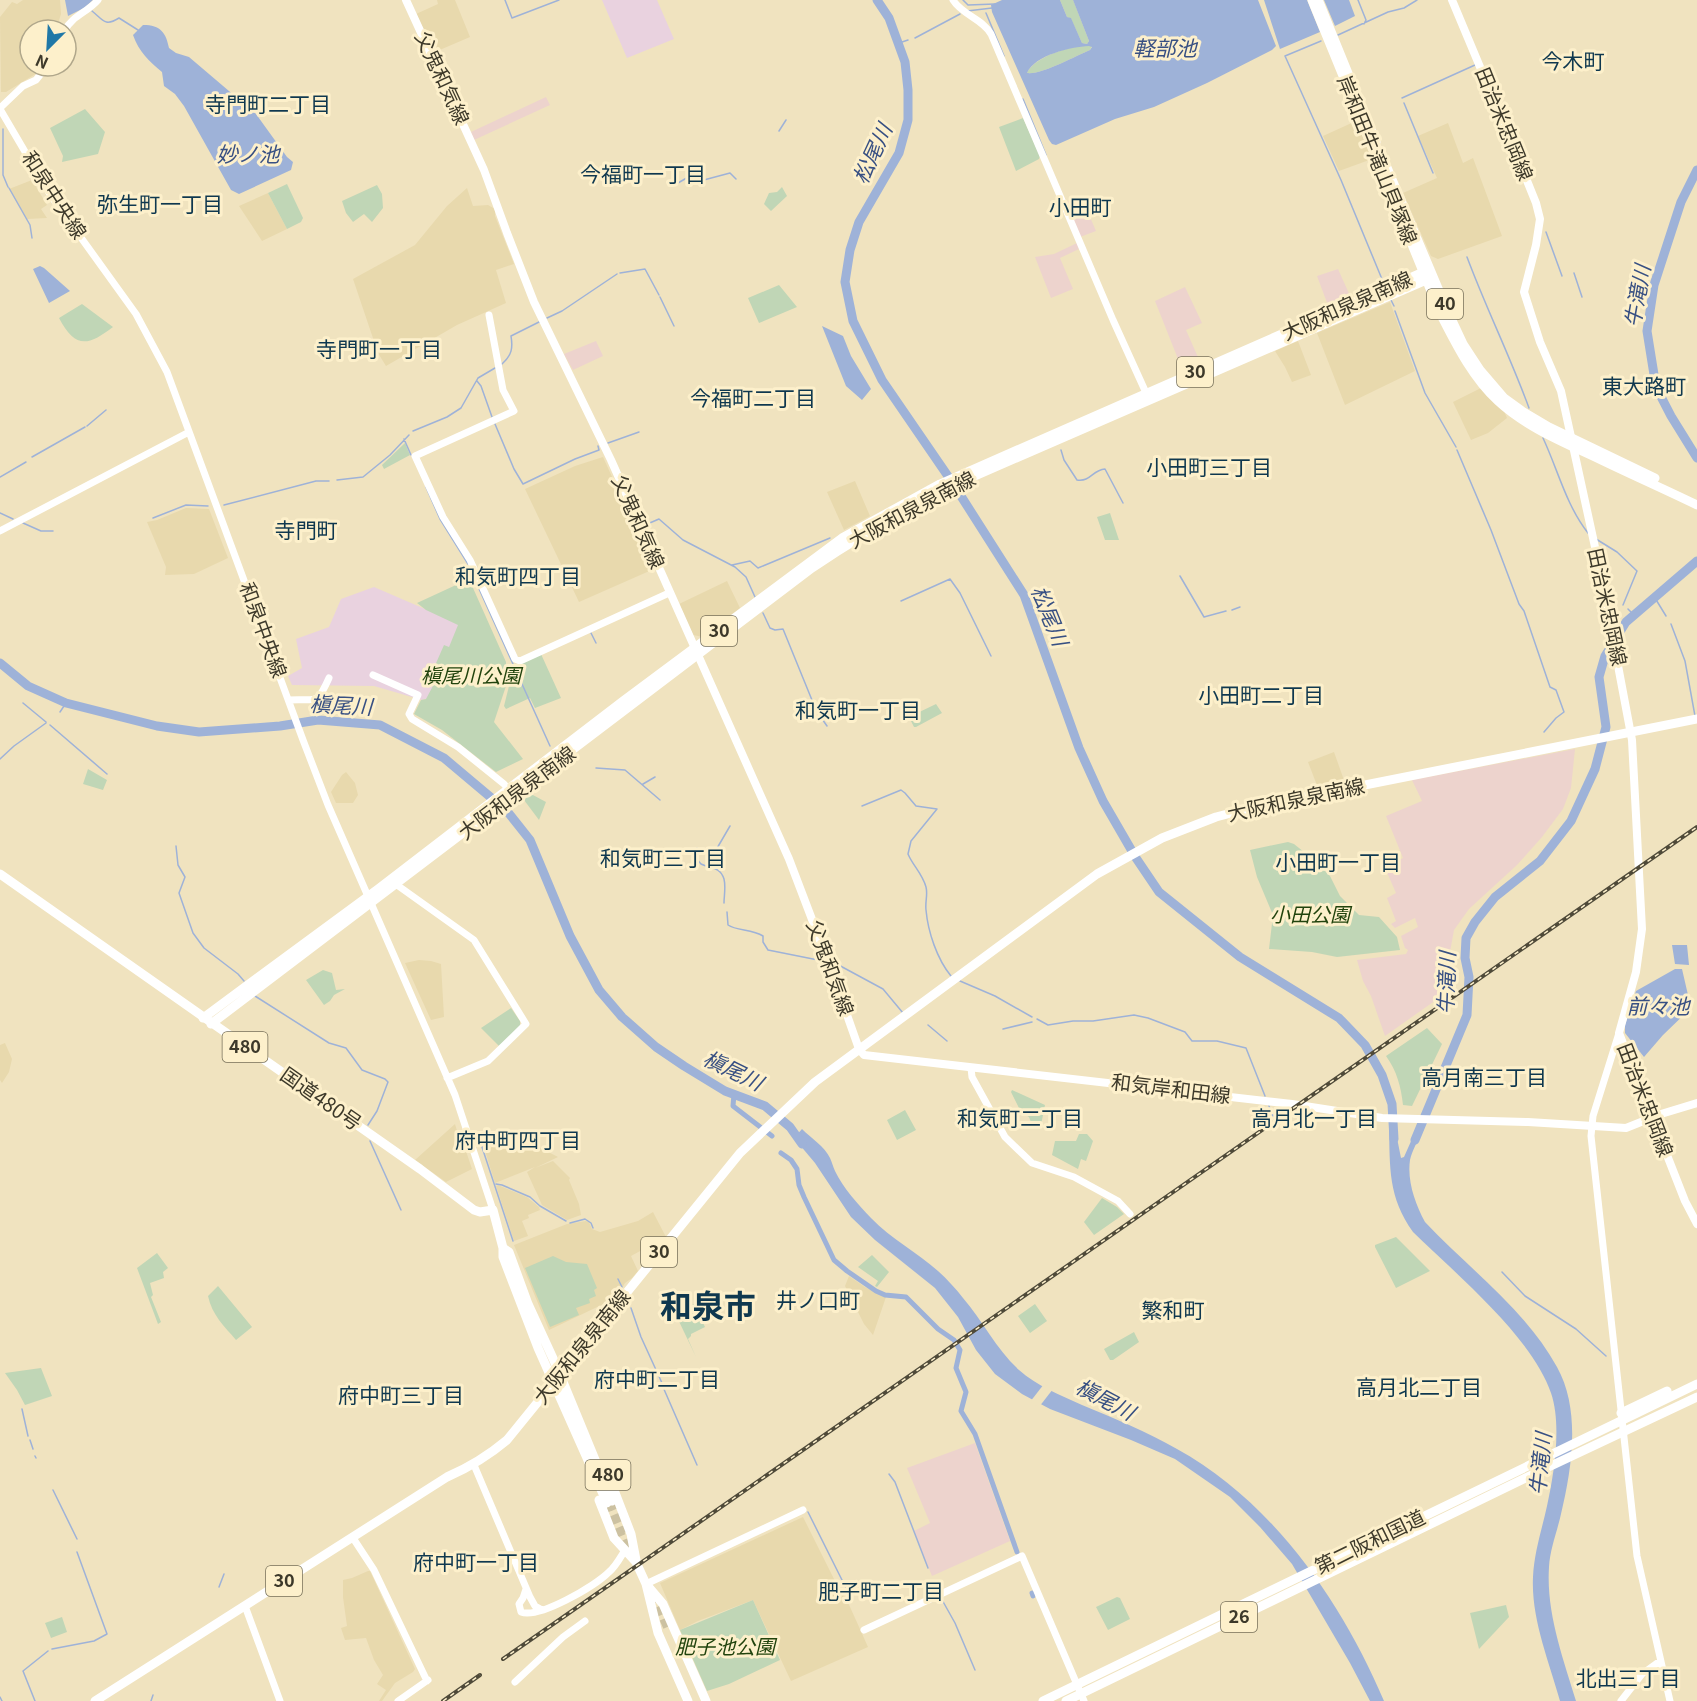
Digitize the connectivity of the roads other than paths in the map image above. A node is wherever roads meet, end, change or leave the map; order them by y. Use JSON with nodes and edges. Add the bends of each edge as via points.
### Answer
{"nodes":[{"id":1,"x":98,"y":0,"type":"edge"},
{"id":2,"x":406,"y":0,"type":"edge"},
{"id":3,"x":952,"y":0,"type":"edge"},
{"id":4,"x":1312,"y":0,"type":"edge"},
{"id":5,"x":1318,"y":0,"type":"edge"},
{"id":6,"x":1452,"y":0,"type":"edge"},
{"id":7,"x":76,"y":18,"type":"edge"},
{"id":8,"x":38,"y":78,"type":"edge"},
{"id":9,"x":0,"y":108,"type":"edge"},
{"id":10,"x":1426,"y":274,"type":"junction"},
{"id":11,"x":489,"y":315,"type":"dead end"},
{"id":12,"x":1148,"y":397,"type":"junction"},
{"id":13,"x":189,"y":432,"type":"junction"},
{"id":14,"x":1572,"y":442,"type":"junction"},
{"id":15,"x":1697,"y":498,"type":"edge"},
{"id":16,"x":1697,"y":505,"type":"edge"},
{"id":17,"x":0,"y":531,"type":"edge"},
{"id":18,"x":669,"y":593,"type":"junction"},
{"id":19,"x":696,"y":652,"type":"junction"},
{"id":20,"x":373,"y":675,"type":"dead end"},
{"id":21,"x":329,"y":678,"type":"dead end"},
{"id":22,"x":289,"y":702,"type":"junction"},
{"id":23,"x":1697,"y":719,"type":"edge"},
{"id":24,"x":1631,"y":732,"type":"junction"},
{"id":25,"x":510,"y":793,"type":"junction"},
{"id":26,"x":480,"y":816,"type":"junction"},
{"id":27,"x":0,"y":874,"type":"edge"},
{"id":28,"x":397,"y":885,"type":"junction"},
{"id":29,"x":370,"y":900,"type":"junction"},
{"id":30,"x":207,"y":1021,"type":"junction"},
{"id":31,"x":1618,"y":1033,"type":"junction"},
{"id":32,"x":858,"y":1049,"type":"junction"},
{"id":33,"x":971,"y":1068,"type":"junction"},
{"id":34,"x":447,"y":1078,"type":"junction"},
{"id":35,"x":1697,"y":1103,"type":"edge"},
{"id":36,"x":1653,"y":1118,"type":"junction"},
{"id":37,"x":1592,"y":1125,"type":"junction"},
{"id":38,"x":493,"y":1210,"type":"junction"},
{"id":39,"x":1130,"y":1214,"type":"dead end"},
{"id":40,"x":1697,"y":1224,"type":"edge"},
{"id":41,"x":1697,"y":1377,"type":"edge"},
{"id":42,"x":556,"y":1378,"type":"junction"},
{"id":43,"x":1697,"y":1384,"type":"edge"},
{"id":44,"x":567,"y":1393,"type":"junction"},
{"id":45,"x":1697,"y":1397,"type":"edge"},
{"id":46,"x":1697,"y":1402,"type":"edge"},
{"id":47,"x":1621,"y":1413,"type":"junction"},
{"id":48,"x":1623,"y":1438,"type":"junction"},
{"id":49,"x":474,"y":1465,"type":"junction"},
{"id":50,"x":803,"y":1510,"type":"dead end"},
{"id":51,"x":626,"y":1522,"type":"junction"},
{"id":52,"x":610,"y":1531,"type":"junction"},
{"id":53,"x":353,"y":1538,"type":"junction"},
{"id":54,"x":625,"y":1550,"type":"junction"},
{"id":55,"x":636,"y":1562,"type":"junction"},
{"id":56,"x":646,"y":1584,"type":"junction"},
{"id":57,"x":244,"y":1606,"type":"junction"},
{"id":58,"x":585,"y":1621,"type":"dead end"},
{"id":59,"x":664,"y":1626,"type":"junction"},
{"id":60,"x":864,"y":1630,"type":"dead end"},
{"id":61,"x":1660,"y":1661,"type":"junction"},
{"id":62,"x":515,"y":1682,"type":"dead end"},
{"id":63,"x":1076,"y":1683,"type":"junction"},
{"id":64,"x":1083,"y":1697,"type":"edge"},
{"id":65,"x":95,"y":1701,"type":"edge"},
{"id":66,"x":280,"y":1701,"type":"edge"},
{"id":67,"x":398,"y":1701,"type":"edge"},
{"id":68,"x":688,"y":1701,"type":"edge"},
{"id":69,"x":693,"y":1701,"type":"edge"},
{"id":70,"x":701,"y":1701,"type":"edge"},
{"id":71,"x":706,"y":1701,"type":"edge"},
{"id":72,"x":1043,"y":1701,"type":"edge"},
{"id":73,"x":1066,"y":1701,"type":"edge"},
{"id":74,"x":1621,"y":1701,"type":"edge"},
{"id":75,"x":1670,"y":1701,"type":"edge"}],
"edges":[{"from":1,"to":7,"type":"street"},
{"from":2,"to":18,"type":"main road","name":"父鬼和気線","via":[[484,170],[532,297],[611,460]]},
{"from":3,"to":12,"type":"street","via":[[988,29]]},
{"from":4,"to":10,"type":"main road","name":"岸和田牛滝山貝塚線","number":"40"},
{"from":5,"to":10,"type":"main road","name":"岸和田牛滝山貝塚線","number":"40"},
{"from":6,"to":14,"type":"main road","name":"田治米忠岡線","via":[[1536,203],[1540,226],[1524,292],[1562,392]]},
{"from":8,"to":9,"type":"street"},
{"from":9,"to":13,"type":"street","name":"和泉中央線","via":[[51,196],[136,314],[167,372]]},
{"from":10,"to":12,"type":"main road","name":"大阪和泉泉南線","number":"30"},
{"from":10,"to":14,"type":"main road","name":"岸和田牛滝山貝塚線","number":"40","via":[[1463,344],[1504,398]]},
{"from":11,"to":18,"type":"street","via":[[503,390],[514,411],[415,456],[443,517],[470,560],[515,659],[520,661]]},
{"from":12,"to":19,"type":"main road","name":"大阪和泉泉南線","number":"30","via":[[942,487],[842,538]]},
{"from":13,"to":17,"type":"street"},
{"from":13,"to":22,"type":"street","name":"和泉中央線"},
{"from":14,"to":15,"type":"main road","name":"岸和田牛滝山貝塚線","number":"40"},
{"from":14,"to":16,"type":"main road","name":"岸和田牛滝山貝塚線","number":"40"},
{"from":14,"to":24,"type":"main road","name":"田治米忠岡線"},
{"from":18,"to":19,"type":"main road","name":"父鬼和気線"},
{"from":19,"to":25,"type":"main road","name":"大阪和泉泉南線","number":"30"},
{"from":19,"to":32,"type":"main road","name":"父鬼和気線","via":[[800,883]]},
{"from":20,"to":25,"type":"street","via":[[418,695],[409,714],[412,719],[458,747]]},
{"from":21,"to":22,"type":"street","via":[[317,699]]},
{"from":22,"to":29,"type":"street","name":"和泉中央線"},
{"from":23,"to":24,"type":"main road","name":"大阪和泉泉南線","number":"30"},
{"from":24,"to":31,"type":"main road","name":"田治米忠岡線","via":[[1642,929],[1636,972]]},
{"from":24,"to":32,"type":"main road","name":"大阪和泉泉南線","number":"30","via":[[1254,807],[1193,825],[1097,874]]},
{"from":25,"to":26,"type":"main road","name":"大阪和泉泉南線","number":"30"},
{"from":26,"to":28,"type":"main road","name":"大阪和泉泉南線","number":"30"},
{"from":26,"to":29,"type":"main road","name":"大阪和泉泉南線","number":"30"},
{"from":27,"to":30,"type":"main road","name":"国道480号","number":"480"},
{"from":28,"to":29,"type":"main road","name":"大阪和泉泉南線","number":"30"},
{"from":28,"to":34,"type":"street","via":[[474,940],[526,1024],[488,1061]]},
{"from":29,"to":30,"type":"main road","name":"大阪和泉泉南線","number":"30"},
{"from":29,"to":34,"type":"street","name":"和泉中央線"},
{"from":30,"to":38,"type":"main road","name":"国道480号","number":"480","via":[[470,1208],[480,1212]]},
{"from":31,"to":36,"type":"main road","name":"田治米忠岡線"},
{"from":31,"to":37,"type":"street"},
{"from":32,"to":33,"type":"main road","name":"和気岸和田線","via":[[872,1057]]},
{"from":32,"to":42,"type":"main road","name":"大阪和泉泉南線","number":"30","via":[[792,1101],[736,1158]]},
{"from":33,"to":37,"type":"main road","name":"和気岸和田線","via":[[1292,1104],[1382,1118]]},
{"from":33,"to":39,"type":"street","via":[[972,1077],[1005,1137],[1032,1163],[1074,1177],[1118,1201]]},
{"from":34,"to":38,"type":"street","name":"和泉中央線"},
{"from":35,"to":36,"type":"main road","name":"和気岸和田線"},
{"from":36,"to":37,"type":"main road","name":"和気岸和田線","via":[[1627,1128]]},
{"from":36,"to":40,"type":"main road","name":"田治米忠岡線"},
{"from":37,"to":47,"type":"street"},
{"from":38,"to":42,"type":"main road","number":"480","via":[[503,1248],[508,1252]]},
{"from":41,"to":47,"type":"main road"},
{"from":42,"to":44,"type":"main road","number":"480"},
{"from":42,"to":44,"type":"main road","number":"480","via":[[610,1502]]},
{"from":42,"to":49,"type":"main road","name":"大阪和泉泉南線","number":"30","via":[[507,1440]]},
{"from":42,"to":52,"type":"main road","number":"480","via":[[555,1396]]},
{"from":43,"to":63,"type":"main road","name":"第二阪和国道","number":"26"},
{"from":44,"to":51,"type":"main road","number":"480","via":[[586,1424]]},
{"from":45,"to":64,"type":"main road","name":"第二阪和国道","number":"26","via":[[1123,1673]]},
{"from":46,"to":48,"type":"main road"},
{"from":47,"to":48,"type":"street"},
{"from":48,"to":61,"type":"street","via":[[1637,1556]]},
{"from":49,"to":53,"type":"main road","name":"大阪和泉泉南線","number":"30","via":[[447,1477]]},
{"from":49,"to":54,"type":"street","via":[[532,1605],[548,1609],[603,1578]]},
{"from":50,"to":56,"type":"street"},
{"from":51,"to":52,"type":"main road","via":[[615,1520]]},
{"from":51,"to":55,"type":"main road","number":"480"},
{"from":52,"to":54,"type":"main road","number":"480"},
{"from":53,"to":57,"type":"main road","name":"大阪和泉泉南線","number":"30"},
{"from":53,"to":67,"type":"street","via":[[374,1570],[427,1680]]},
{"from":54,"to":55,"type":"main road","number":"480"},
{"from":55,"to":56,"type":"main road","number":"480"},
{"from":56,"to":59,"type":"main road","number":"480"},
{"from":56,"to":59,"type":"main road","number":"480","via":[[660,1599]]},
{"from":57,"to":65,"type":"main road","name":"大阪和泉泉南線","number":"30"},
{"from":57,"to":66,"type":"street"},
{"from":58,"to":62,"type":"street","via":[[562,1637]]},
{"from":59,"to":68,"type":"main road","number":"480"},
{"from":59,"to":69,"type":"main road","number":"480"},
{"from":59,"to":70,"type":"main road","number":"480"},
{"from":59,"to":71,"type":"main road","number":"480"},
{"from":60,"to":63,"type":"street","via":[[1022,1556]]},
{"from":61,"to":74,"type":"street","via":[[1637,1679]]},
{"from":61,"to":75,"type":"street"},
{"from":63,"to":64,"type":"street"},
{"from":63,"to":72,"type":"main road","name":"第二阪和国道","number":"26"},
{"from":64,"to":73,"type":"main road","name":"第二阪和国道","number":"26"}]}
